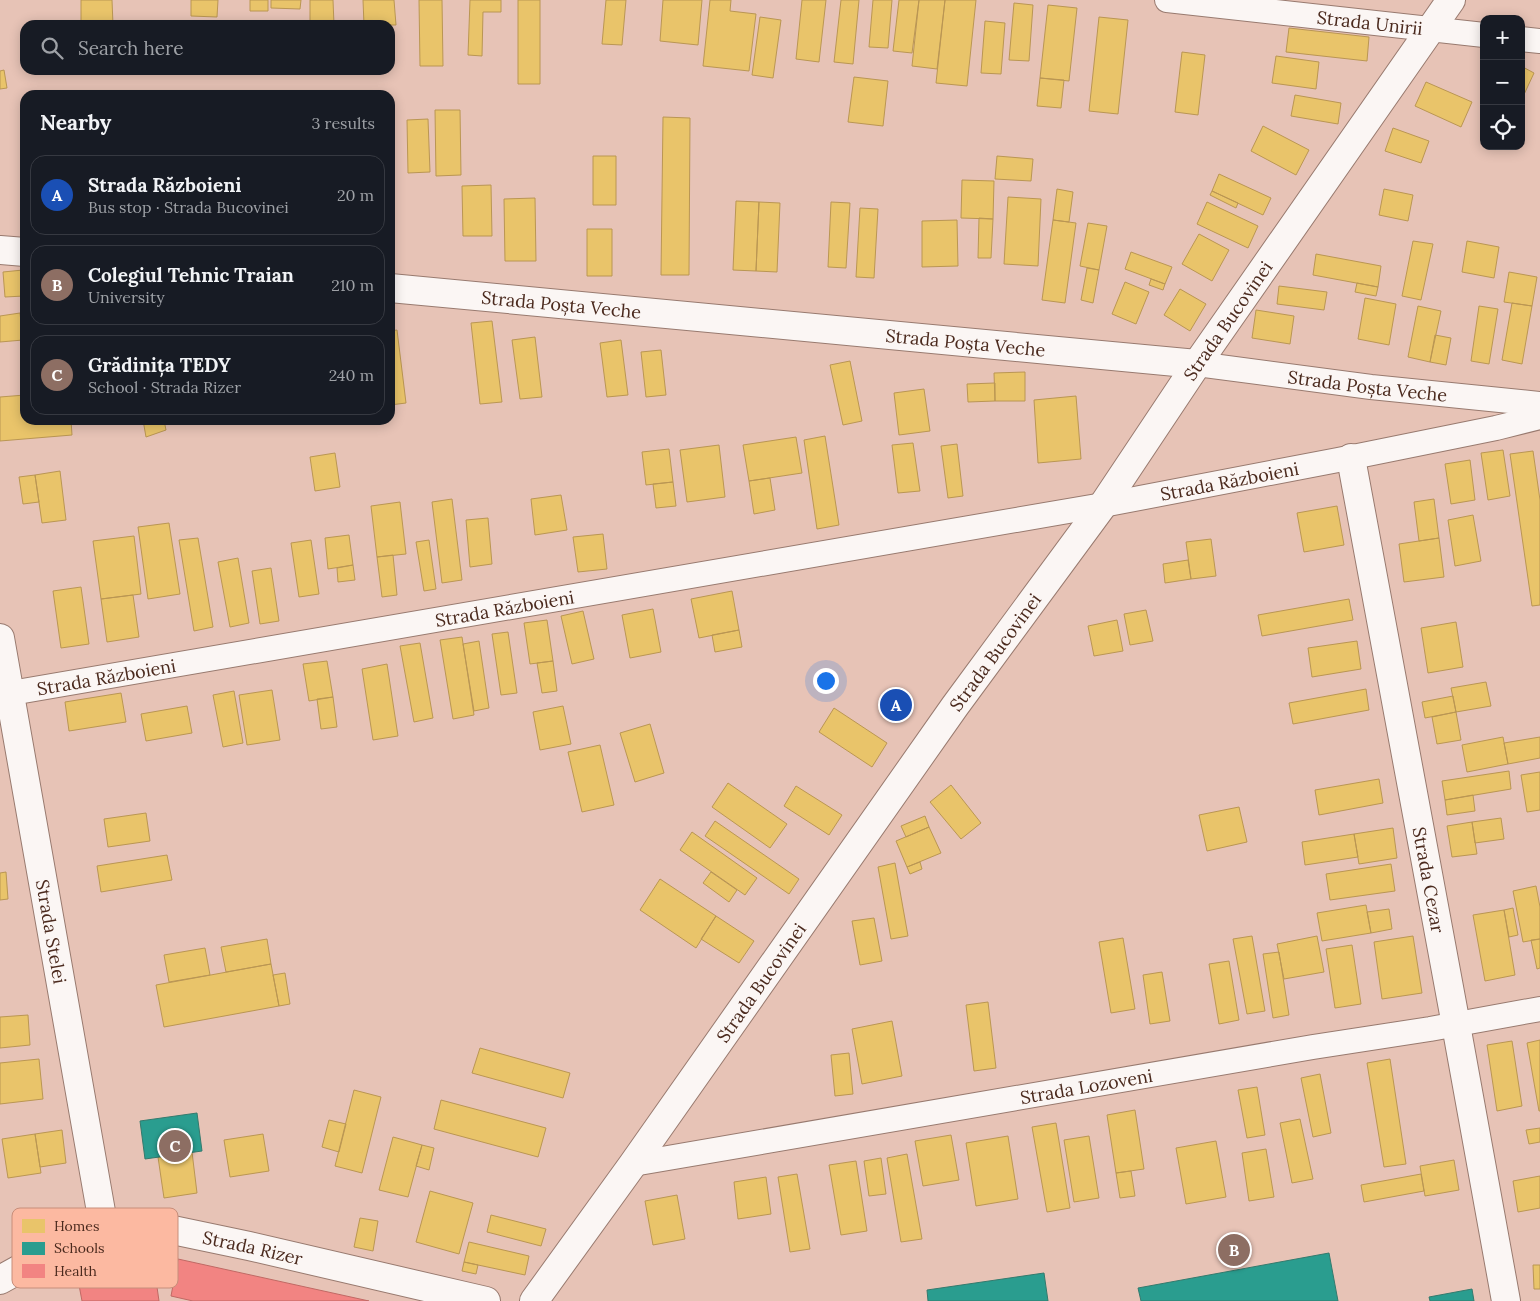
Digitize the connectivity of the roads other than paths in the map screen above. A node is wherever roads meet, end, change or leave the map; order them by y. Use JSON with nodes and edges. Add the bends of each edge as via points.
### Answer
{"nodes":[{"id":1,"x":1167,"y":0,"type":"edge"},
{"id":2,"x":1451,"y":0,"type":"edge"},
{"id":3,"x":1432,"y":29,"type":"junction"},
{"id":4,"x":1480,"y":35,"type":"edge"},
{"id":5,"x":1525,"y":39,"type":"edge"},
{"id":6,"x":1540,"y":41,"type":"edge"},
{"id":7,"x":0,"y":250,"type":"edge"},
{"id":8,"x":20,"y":252,"type":"edge"},
{"id":9,"x":395,"y":288,"type":"edge"},
{"id":10,"x":1197,"y":364,"type":"junction"},
{"id":11,"x":1540,"y":404,"type":"edge"},
{"id":12,"x":1540,"y":417,"type":"edge"},
{"id":13,"x":1350,"y":458,"type":"junction"},
{"id":14,"x":1103,"y":505,"type":"junction"},
{"id":15,"x":0,"y":638,"type":"edge"},
{"id":16,"x":5,"y":694,"type":"edge"},
{"id":17,"x":1540,"y":1009,"type":"edge"},
{"id":18,"x":1456,"y":1025,"type":"junction"},
{"id":19,"x":633,"y":1164,"type":"junction"},
{"id":20,"x":100,"y":1208,"type":"edge"},
{"id":21,"x":178,"y":1230,"type":"edge"},
{"id":22,"x":12,"y":1273,"type":"edge"},
{"id":23,"x":0,"y":1280,"type":"edge"},
{"id":24,"x":486,"y":1301,"type":"edge"},
{"id":25,"x":534,"y":1301,"type":"edge"},
{"id":26,"x":1506,"y":1301,"type":"edge"}],
"edges":[{"from":1,"to":3,"type":"street","name":"Strada Unirii"},
{"from":2,"to":3,"type":"street","name":"Strada Bucovinei"},
{"from":3,"to":4,"type":"street","name":"Strada Unirii"},
{"from":3,"to":10,"type":"street","name":"Strada Bucovinei"},
{"from":5,"to":6,"type":"street"},
{"from":7,"to":8,"type":"street"},
{"from":9,"to":10,"type":"street","name":"Strada Poșta Veche"},
{"from":10,"to":11,"type":"street","name":"Strada Poșta Veche","via":[[1371,387]]},
{"from":10,"to":14,"type":"street","name":"Strada Bucovinei"},
{"from":12,"to":13,"type":"street","name":"Strada Războieni"},
{"from":13,"to":14,"type":"street","name":"Strada Războieni"},
{"from":13,"to":18,"type":"street","name":"Strada Cezar"},
{"from":14,"to":16,"type":"street","name":"Strada Războieni"},
{"from":14,"to":19,"type":"street","name":"Strada Bucovinei","via":[[956,706]]},
{"from":15,"to":16,"type":"street","name":"Strada Stelei"},
{"from":16,"to":20,"type":"street","name":"Strada Stelei"},
{"from":17,"to":18,"type":"street","name":"Strada Lozoveni"},
{"from":18,"to":19,"type":"street","name":"Strada Lozoveni","via":[[1303,1048]]},
{"from":18,"to":26,"type":"street","name":"Strada Cezar"},
{"from":19,"to":25,"type":"street","name":"Strada Bucovinei"},
{"from":21,"to":24,"type":"street","name":"Strada Rizer"},
{"from":22,"to":23,"type":"street"}]}
